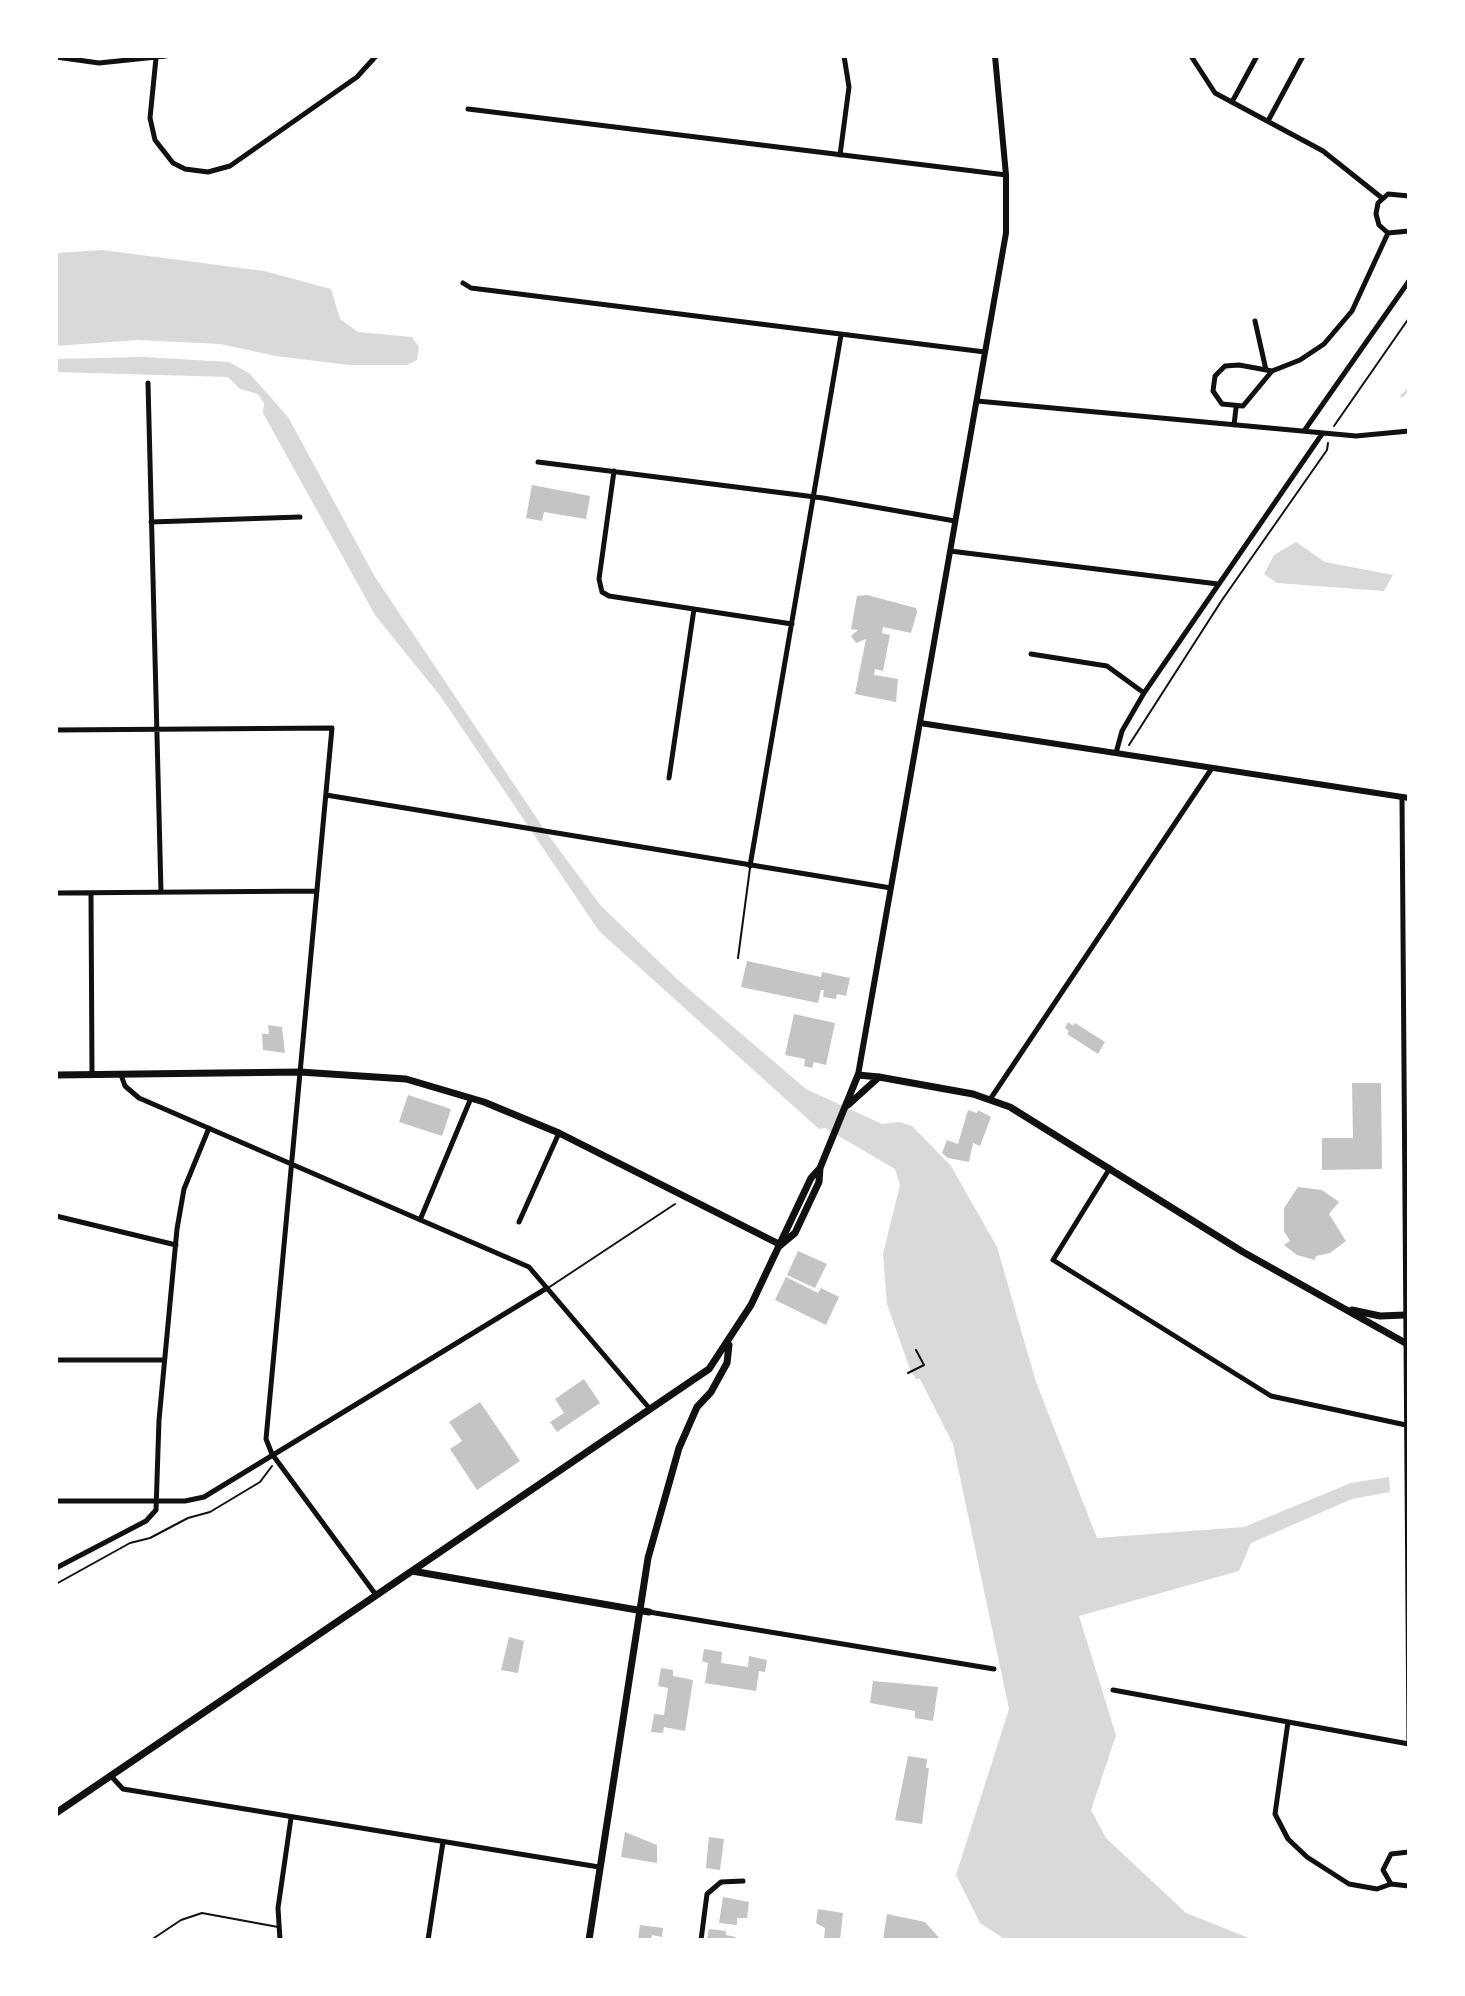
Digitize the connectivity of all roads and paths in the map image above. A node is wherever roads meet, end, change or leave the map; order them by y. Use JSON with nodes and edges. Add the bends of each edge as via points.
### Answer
{"nodes":[{"id":1,"x":166,"y":56,"type":"edge"},
{"id":2,"x":376,"y":56,"type":"edge"},
{"id":3,"x":844,"y":56,"type":"edge"},
{"id":4,"x":995,"y":56,"type":"edge"},
{"id":5,"x":1191,"y":56,"type":"edge"},
{"id":6,"x":1257,"y":56,"type":"edge"},
{"id":7,"x":1303,"y":56,"type":"edge"},
{"id":8,"x":56,"y":57,"type":"edge"},
{"id":9,"x":156,"y":58,"type":"junction"},
{"id":10,"x":1232,"y":102,"type":"junction"},
{"id":11,"x":468,"y":109,"type":"dead end"},
{"id":12,"x":1268,"y":121,"type":"junction"},
{"id":13,"x":840,"y":155,"type":"junction"},
{"id":14,"x":1006,"y":175,"type":"junction"},
{"id":15,"x":1409,"y":196,"type":"edge"},
{"id":16,"x":1382,"y":198,"type":"junction"},
{"id":17,"x":1409,"y":231,"type":"edge"},
{"id":18,"x":1388,"y":233,"type":"junction"},
{"id":19,"x":1409,"y":281,"type":"edge"},
{"id":20,"x":463,"y":283,"type":"dead end"},
{"id":21,"x":1409,"y":318,"type":"edge"},
{"id":22,"x":1255,"y":321,"type":"dead end"},
{"id":23,"x":841,"y":335,"type":"junction"},
{"id":24,"x":985,"y":352,"type":"junction"},
{"id":25,"x":1269,"y":371,"type":"junction"},
{"id":26,"x":148,"y":383,"type":"dead end"},
{"id":27,"x":977,"y":401,"type":"junction"},
{"id":28,"x":1236,"y":408,"type":"junction"},
{"id":29,"x":1234,"y":425,"type":"junction"},
{"id":30,"x":1334,"y":426,"type":"dead end"},
{"id":31,"x":1304,"y":431,"type":"junction"},
{"id":32,"x":1409,"y":431,"type":"edge"},
{"id":33,"x":1322,"y":433,"type":"junction"},
{"id":34,"x":1328,"y":443,"type":"dead end"},
{"id":35,"x":538,"y":462,"type":"dead end"},
{"id":36,"x":614,"y":471,"type":"junction"},
{"id":37,"x":813,"y":497,"type":"junction"},
{"id":38,"x":300,"y":517,"type":"dead end"},
{"id":39,"x":955,"y":521,"type":"junction"},
{"id":40,"x":151,"y":522,"type":"junction"},
{"id":41,"x":950,"y":551,"type":"junction"},
{"id":42,"x":1218,"y":584,"type":"junction"},
{"id":43,"x":694,"y":609,"type":"junction"},
{"id":44,"x":792,"y":624,"type":"junction"},
{"id":45,"x":1031,"y":654,"type":"dead end"},
{"id":46,"x":1144,"y":693,"type":"junction"},
{"id":47,"x":920,"y":723,"type":"junction"},
{"id":48,"x":157,"y":729,"type":"junction"},
{"id":49,"x":56,"y":730,"type":"edge"},
{"id":50,"x":1129,"y":745,"type":"dead end"},
{"id":51,"x":1116,"y":753,"type":"junction"},
{"id":52,"x":1212,"y":768,"type":"junction"},
{"id":53,"x":669,"y":778,"type":"dead end"},
{"id":54,"x":326,"y":795,"type":"junction"},
{"id":55,"x":1406,"y":797,"type":"edge"},
{"id":56,"x":750,"y":866,"type":"junction"},
{"id":57,"x":891,"y":888,"type":"junction"},
{"id":58,"x":317,"y":891,"type":"junction"},
{"id":59,"x":161,"y":892,"type":"junction"},
{"id":60,"x":56,"y":893,"type":"edge"},
{"id":61,"x":91,"y":893,"type":"junction"},
{"id":62,"x":738,"y":958,"type":"dead end"},
{"id":63,"x":300,"y":1072,"type":"junction"},
{"id":64,"x":92,"y":1074,"type":"junction"},
{"id":65,"x":121,"y":1074,"type":"junction"},
{"id":66,"x":56,"y":1075,"type":"edge"},
{"id":67,"x":858,"y":1075,"type":"junction"},
{"id":68,"x":879,"y":1077,"type":"junction"},
{"id":69,"x":471,"y":1098,"type":"junction"},
{"id":70,"x":991,"y":1098,"type":"junction"},
{"id":71,"x":848,"y":1105,"type":"junction"},
{"id":72,"x":209,"y":1128,"type":"junction"},
{"id":73,"x":559,"y":1133,"type":"junction"},
{"id":74,"x":292,"y":1165,"type":"junction"},
{"id":75,"x":1110,"y":1168,"type":"junction"},
{"id":76,"x":675,"y":1204,"type":"dead end"},
{"id":77,"x":56,"y":1216,"type":"edge"},
{"id":78,"x":420,"y":1220,"type":"junction"},
{"id":79,"x":519,"y":1222,"type":"dead end"},
{"id":80,"x":176,"y":1245,"type":"junction"},
{"id":81,"x":781,"y":1245,"type":"junction"},
{"id":82,"x":547,"y":1288,"type":"junction"},
{"id":83,"x":1345,"y":1309,"type":"junction"},
{"id":84,"x":1405,"y":1315,"type":"junction"},
{"id":85,"x":729,"y":1343,"type":"junction"},
{"id":86,"x":1407,"y":1344,"type":"edge"},
{"id":87,"x":916,"y":1350,"type":"dead end"},
{"id":88,"x":56,"y":1360,"type":"edge"},
{"id":89,"x":164,"y":1360,"type":"junction"},
{"id":90,"x":908,"y":1373,"type":"dead end"},
{"id":91,"x":650,"y":1410,"type":"junction"},
{"id":92,"x":1406,"y":1425,"type":"junction"},
{"id":93,"x":272,"y":1454,"type":"junction"},
{"id":94,"x":271,"y":1467,"type":"dead end"},
{"id":95,"x":56,"y":1501,"type":"edge"},
{"id":96,"x":158,"y":1501,"type":"junction"},
{"id":97,"x":56,"y":1568,"type":"edge"},
{"id":98,"x":412,"y":1571,"type":"junction"},
{"id":99,"x":56,"y":1584,"type":"edge"},
{"id":100,"x":376,"y":1595,"type":"junction"},
{"id":101,"x":639,"y":1610,"type":"junction"},
{"id":102,"x":649,"y":1612,"type":"joint"},
{"id":103,"x":994,"y":1669,"type":"dead end"},
{"id":104,"x":1113,"y":1690,"type":"dead end"},
{"id":105,"x":1288,"y":1722,"type":"junction"},
{"id":106,"x":1409,"y":1744,"type":"edge"},
{"id":107,"x":110,"y":1775,"type":"junction"},
{"id":108,"x":56,"y":1813,"type":"edge"},
{"id":109,"x":291,"y":1818,"type":"junction"},
{"id":110,"x":443,"y":1842,"type":"junction"},
{"id":111,"x":1409,"y":1852,"type":"edge"},
{"id":112,"x":599,"y":1867,"type":"junction"},
{"id":113,"x":743,"y":1881,"type":"dead end"},
{"id":114,"x":1391,"y":1884,"type":"junction"},
{"id":115,"x":1409,"y":1886,"type":"edge"},
{"id":116,"x":279,"y":1927,"type":"junction"},
{"id":117,"x":151,"y":1940,"type":"edge"},
{"id":118,"x":280,"y":1940,"type":"edge"},
{"id":119,"x":428,"y":1940,"type":"edge"},
{"id":120,"x":589,"y":1940,"type":"edge"},
{"id":121,"x":701,"y":1940,"type":"edge"}],
"edges":[{"from":1,"to":9,"type":"street"},
{"from":2,"to":9,"type":"street","via":[[357,77],[230,166],[208,172],[173,163],[155,140],[150,118]]},
{"from":3,"to":13,"type":"street","via":[[849,87]]},
{"from":4,"to":14,"type":"street"},
{"from":5,"to":10,"type":"street","via":[[1210,86]]},
{"from":6,"to":10,"type":"street"},
{"from":7,"to":12,"type":"street"},
{"from":8,"to":9,"type":"street","via":[[99,63]]},
{"from":10,"to":12,"type":"street"},
{"from":11,"to":13,"type":"street"},
{"from":12,"to":16,"type":"street","via":[[1323,151]]},
{"from":13,"to":14,"type":"street"},
{"from":14,"to":24,"type":"street","via":[[1006,233]]},
{"from":15,"to":16,"type":"street","via":[[1395,192]]},
{"from":16,"to":18,"type":"street","via":[[1377,220]]},
{"from":17,"to":18,"type":"street"},
{"from":18,"to":25,"type":"street","via":[[1364,291],[1340,328],[1315,351]]},
{"from":19,"to":31,"type":"street"},
{"from":20,"to":23,"type":"street"},
{"from":21,"to":30,"type":"path"},
{"from":22,"to":25,"type":"street"},
{"from":23,"to":24,"type":"street"},
{"from":23,"to":37,"type":"street"},
{"from":24,"to":27,"type":"street"},
{"from":25,"to":28,"type":"street","via":[[1249,402]]},
{"from":25,"to":28,"type":"street","via":[[1231,364],[1219,370],[1213,391],[1222,404]]},
{"from":26,"to":40,"type":"street"},
{"from":27,"to":29,"type":"street"},
{"from":27,"to":39,"type":"street"},
{"from":28,"to":29,"type":"street"},
{"from":29,"to":31,"type":"street"},
{"from":31,"to":33,"type":"street"},
{"from":32,"to":33,"type":"street","via":[[1380,436]]},
{"from":33,"to":42,"type":"street"},
{"from":34,"to":50,"type":"path"},
{"from":35,"to":36,"type":"street"},
{"from":36,"to":37,"type":"street"},
{"from":36,"to":43,"type":"street","via":[[599,579],[602,592]]},
{"from":37,"to":39,"type":"street"},
{"from":37,"to":44,"type":"street"},
{"from":38,"to":40,"type":"street"},
{"from":39,"to":41,"type":"street"},
{"from":40,"to":48,"type":"street"},
{"from":41,"to":42,"type":"street"},
{"from":41,"to":47,"type":"street"},
{"from":42,"to":46,"type":"street"},
{"from":43,"to":44,"type":"street"},
{"from":43,"to":53,"type":"street"},
{"from":44,"to":56,"type":"street"},
{"from":45,"to":46,"type":"street","via":[[1107,666]]},
{"from":46,"to":51,"type":"street"},
{"from":47,"to":51,"type":"street"},
{"from":47,"to":57,"type":"street"},
{"from":48,"to":49,"type":"street"},
{"from":48,"to":54,"type":"street","via":[[332,728]]},
{"from":48,"to":59,"type":"street"},
{"from":51,"to":52,"type":"street"},
{"from":52,"to":55,"type":"street"},
{"from":52,"to":70,"type":"street"},
{"from":54,"to":56,"type":"street"},
{"from":54,"to":58,"type":"street"},
{"from":55,"to":84,"type":"street"},
{"from":56,"to":57,"type":"street"},
{"from":56,"to":62,"type":"lane"},
{"from":57,"to":67,"type":"street"},
{"from":58,"to":59,"type":"street"},
{"from":58,"to":63,"type":"street"},
{"from":59,"to":61,"type":"street"},
{"from":60,"to":61,"type":"street"},
{"from":61,"to":64,"type":"street"},
{"from":63,"to":65,"type":"main road"},
{"from":63,"to":69,"type":"main road","via":[[389,1075]]},
{"from":63,"to":74,"type":"street"},
{"from":64,"to":65,"type":"main road"},
{"from":64,"to":66,"type":"main road"},
{"from":65,"to":72,"type":"street","via":[[139,1098]]},
{"from":67,"to":68,"type":"main road"},
{"from":67,"to":71,"type":"main road"},
{"from":68,"to":70,"type":"main road"},
{"from":68,"to":71,"type":"main road"},
{"from":69,"to":73,"type":"main road"},
{"from":69,"to":78,"type":"street"},
{"from":70,"to":75,"type":"main road"},
{"from":71,"to":81,"type":"main road"},
{"from":72,"to":74,"type":"street"},
{"from":72,"to":80,"type":"street","via":[[184,1189]]},
{"from":73,"to":79,"type":"street"},
{"from":73,"to":81,"type":"main road"},
{"from":74,"to":78,"type":"street"},
{"from":74,"to":93,"type":"street","via":[[266,1439]]},
{"from":75,"to":83,"type":"main road"},
{"from":75,"to":92,"type":"street","via":[[1053,1260],[1271,1396]]},
{"from":76,"to":82,"type":"lane"},
{"from":77,"to":80,"type":"street"},
{"from":78,"to":82,"type":"street","via":[[529,1267]]},
{"from":80,"to":89,"type":"street"},
{"from":81,"to":85,"type":"main road"},
{"from":82,"to":91,"type":"street"},
{"from":82,"to":93,"type":"street"},
{"from":83,"to":84,"type":"main road"},
{"from":83,"to":86,"type":"main road"},
{"from":84,"to":86,"type":"street"},
{"from":85,"to":91,"type":"main road","via":[[709,1369]]},
{"from":85,"to":101,"type":"main road","via":[[727,1363],[691,1418],[671,1471]]},
{"from":86,"to":92,"type":"street"},
{"from":87,"to":90,"type":"path","via":[[924,1365]]},
{"from":88,"to":89,"type":"street"},
{"from":89,"to":96,"type":"street"},
{"from":91,"to":98,"type":"main road"},
{"from":92,"to":106,"type":"street"},
{"from":93,"to":96,"type":"street","via":[[204,1497]]},
{"from":93,"to":100,"type":"street"},
{"from":94,"to":99,"type":"path","via":[[260,1482],[210,1512],[130,1543]]},
{"from":95,"to":96,"type":"street"},
{"from":96,"to":97,"type":"street","via":[[146,1521]]},
{"from":98,"to":100,"type":"main road"},
{"from":98,"to":101,"type":"main road"},
{"from":100,"to":107,"type":"main road"},
{"from":101,"to":102,"type":"main road"},
{"from":101,"to":112,"type":"main road"},
{"from":102,"to":103,"type":"street"},
{"from":104,"to":105,"type":"street"},
{"from":105,"to":106,"type":"street"},
{"from":105,"to":114,"type":"street","via":[[1275,1800],[1281,1829],[1337,1879],[1362,1888]]},
{"from":107,"to":108,"type":"main road"},
{"from":107,"to":109,"type":"street","via":[[123,1789]]},
{"from":109,"to":110,"type":"street"},
{"from":109,"to":116,"type":"street"},
{"from":110,"to":112,"type":"street"},
{"from":110,"to":119,"type":"street"},
{"from":111,"to":114,"type":"street","via":[[1387,1859],[1383,1870]]},
{"from":112,"to":120,"type":"main road"},
{"from":113,"to":121,"type":"street","via":[[721,1882],[707,1894]]},
{"from":114,"to":115,"type":"street"},
{"from":116,"to":117,"type":"lane","via":[[202,1913]]},
{"from":116,"to":118,"type":"street"}]}
